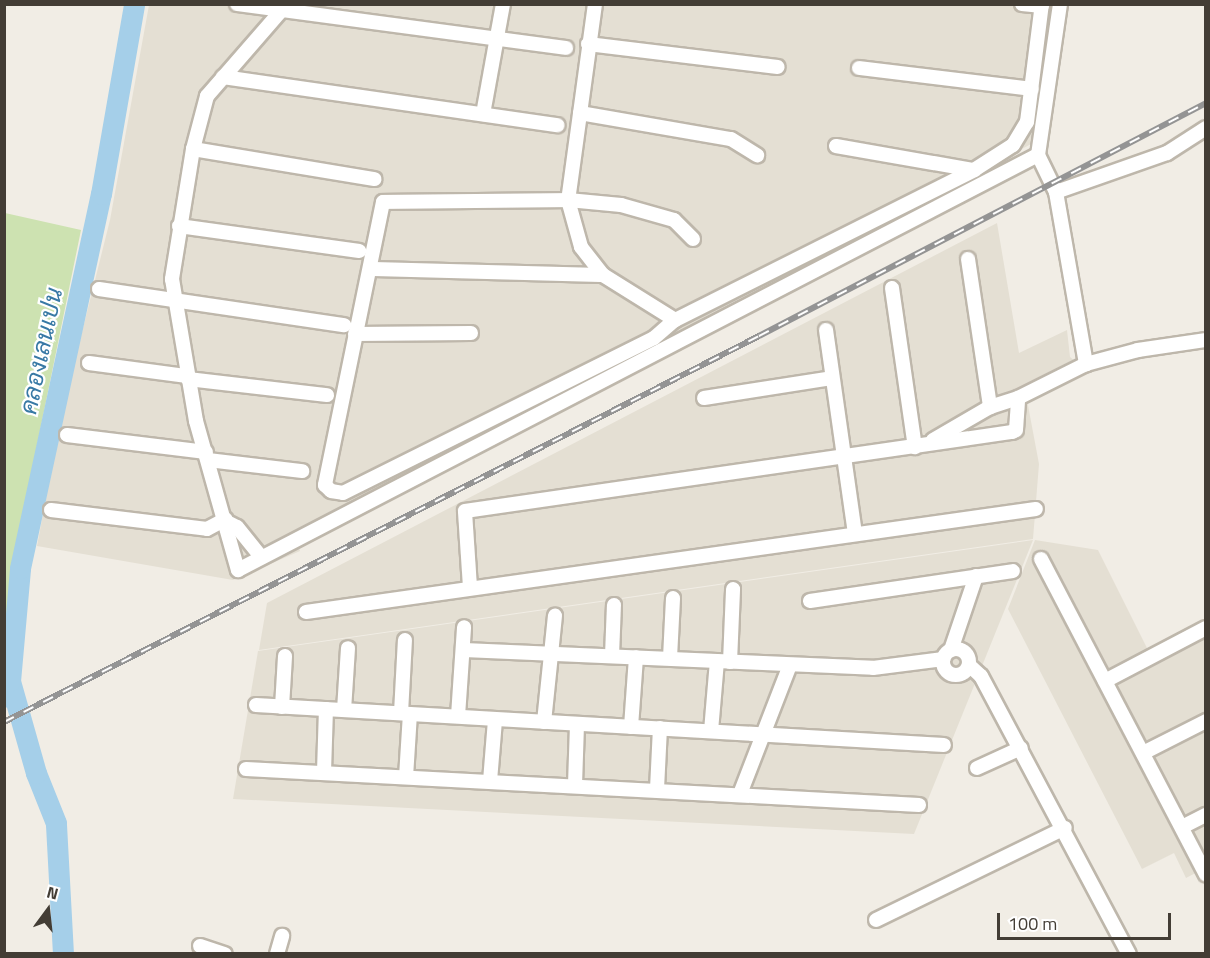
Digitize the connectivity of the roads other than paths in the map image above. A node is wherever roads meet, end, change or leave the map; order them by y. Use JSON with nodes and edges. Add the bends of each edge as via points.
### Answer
{"nodes":[{"id":1,"x":237,"y":4,"type":"edge"},
{"id":2,"x":503,"y":4,"type":"edge"},
{"id":3,"x":594,"y":4,"type":"edge"},
{"id":4,"x":1022,"y":4,"type":"edge"},
{"id":5,"x":1060,"y":4,"type":"edge"},
{"id":6,"x":1042,"y":5,"type":"edge"},
{"id":7,"x":284,"y":8,"type":"edge"},
{"id":8,"x":497,"y":41,"type":"junction"},
{"id":9,"x":588,"y":44,"type":"junction"},
{"id":10,"x":566,"y":48,"type":"dead end"},
{"id":11,"x":778,"y":67,"type":"dead end"},
{"id":12,"x":859,"y":68,"type":"dead end"},
{"id":13,"x":223,"y":77,"type":"junction"},
{"id":14,"x":1032,"y":89,"type":"junction"},
{"id":15,"x":580,"y":113,"type":"junction"},
{"id":16,"x":483,"y":114,"type":"junction"},
{"id":17,"x":558,"y":125,"type":"dead end"},
{"id":18,"x":1206,"y":128,"type":"edge"},
{"id":19,"x":836,"y":146,"type":"dead end"},
{"id":20,"x":193,"y":149,"type":"junction"},
{"id":21,"x":757,"y":155,"type":"dead end"},
{"id":22,"x":1038,"y":155,"type":"junction"},
{"id":23,"x":974,"y":170,"type":"junction"},
{"id":24,"x":375,"y":179,"type":"dead end"},
{"id":25,"x":1056,"y":192,"type":"junction"},
{"id":26,"x":568,"y":200,"type":"junction"},
{"id":27,"x":179,"y":226,"type":"junction"},
{"id":28,"x":693,"y":239,"type":"dead end"},
{"id":29,"x":359,"y":251,"type":"dead end"},
{"id":30,"x":968,"y":259,"type":"dead end"},
{"id":31,"x":371,"y":269,"type":"junction"},
{"id":32,"x":603,"y":275,"type":"junction"},
{"id":33,"x":892,"y":288,"type":"dead end"},
{"id":34,"x":99,"y":289,"type":"dead end"},
{"id":35,"x":174,"y":298,"type":"junction"},
{"id":36,"x":675,"y":320,"type":"junction"},
{"id":37,"x":349,"y":329,"type":"junction"},
{"id":38,"x":826,"y":330,"type":"dead end"},
{"id":39,"x":471,"y":333,"type":"dead end"},
{"id":40,"x":1206,"y":340,"type":"edge"},
{"id":41,"x":89,"y":363,"type":"dead end"},
{"id":42,"x":1086,"y":364,"type":"junction"},
{"id":43,"x":187,"y":377,"type":"junction"},
{"id":44,"x":831,"y":378,"type":"junction"},
{"id":45,"x":327,"y":395,"type":"dead end"},
{"id":46,"x":1018,"y":398,"type":"junction"},
{"id":47,"x":704,"y":399,"type":"dead end"},
{"id":48,"x":990,"y":407,"type":"junction"},
{"id":49,"x":67,"y":435,"type":"dead end"},
{"id":50,"x":919,"y":446,"type":"junction"},
{"id":51,"x":207,"y":456,"type":"junction"},
{"id":52,"x":844,"y":457,"type":"junction"},
{"id":53,"x":302,"y":471,"type":"dead end"},
{"id":54,"x":1036,"y":509,"type":"dead end"},
{"id":55,"x":51,"y":510,"type":"dead end"},
{"id":56,"x":227,"y":521,"type":"junction"},
{"id":57,"x":855,"y":534,"type":"junction"},
{"id":58,"x":261,"y":557,"type":"junction"},
{"id":59,"x":1041,"y":559,"type":"dead end"},
{"id":60,"x":1014,"y":571,"type":"dead end"},
{"id":61,"x":976,"y":576,"type":"junction"},
{"id":62,"x":470,"y":587,"type":"junction"},
{"id":63,"x":733,"y":589,"type":"dead end"},
{"id":64,"x":673,"y":598,"type":"dead end"},
{"id":65,"x":810,"y":601,"type":"dead end"},
{"id":66,"x":614,"y":605,"type":"dead end"},
{"id":67,"x":306,"y":612,"type":"dead end"},
{"id":68,"x":555,"y":616,"type":"dead end"},
{"id":69,"x":464,"y":627,"type":"dead end"},
{"id":70,"x":1206,"y":628,"type":"edge"},
{"id":71,"x":405,"y":640,"type":"dead end"},
{"id":72,"x":348,"y":648,"type":"dead end"},
{"id":73,"x":464,"y":650,"type":"junction"},
{"id":74,"x":553,"y":653,"type":"junction"},
{"id":75,"x":947,"y":654,"type":"junction"},
{"id":76,"x":285,"y":656,"type":"dead end"},
{"id":77,"x":612,"y":656,"type":"junction"},
{"id":78,"x":636,"y":657,"type":"junction"},
{"id":79,"x":670,"y":658,"type":"junction"},
{"id":80,"x":724,"y":662,"type":"junction"},
{"id":81,"x":790,"y":665,"type":"junction"},
{"id":82,"x":969,"y":665,"type":"junction"},
{"id":83,"x":1105,"y":681,"type":"junction"},
{"id":84,"x":256,"y":705,"type":"dead end"},
{"id":85,"x":282,"y":707,"type":"junction"},
{"id":86,"x":326,"y":709,"type":"junction"},
{"id":87,"x":344,"y":710,"type":"junction"},
{"id":88,"x":405,"y":713,"type":"junction"},
{"id":89,"x":458,"y":716,"type":"junction"},
{"id":90,"x":495,"y":720,"type":"junction"},
{"id":91,"x":1206,"y":721,"type":"edge"},
{"id":92,"x":544,"y":722,"type":"junction"},
{"id":93,"x":577,"y":724,"type":"junction"},
{"id":94,"x":631,"y":727,"type":"junction"},
{"id":95,"x":660,"y":728,"type":"junction"},
{"id":96,"x":711,"y":730,"type":"junction"},
{"id":97,"x":764,"y":733,"type":"junction"},
{"id":98,"x":944,"y":745,"type":"dead end"},
{"id":99,"x":1021,"y":748,"type":"junction"},
{"id":100,"x":1143,"y":753,"type":"junction"},
{"id":101,"x":977,"y":768,"type":"dead end"},
{"id":102,"x":246,"y":769,"type":"dead end"},
{"id":103,"x":324,"y":772,"type":"junction"},
{"id":104,"x":406,"y":777,"type":"junction"},
{"id":105,"x":490,"y":781,"type":"junction"},
{"id":106,"x":575,"y":785,"type":"junction"},
{"id":107,"x":657,"y":789,"type":"junction"},
{"id":108,"x":740,"y":794,"type":"junction"},
{"id":109,"x":919,"y":804,"type":"dead end"},
{"id":110,"x":1206,"y":815,"type":"edge"},
{"id":111,"x":1182,"y":827,"type":"junction"},
{"id":112,"x":1065,"y":828,"type":"junction"},
{"id":113,"x":1206,"y":874,"type":"edge"},
{"id":114,"x":876,"y":920,"type":"dead end"},
{"id":115,"x":282,"y":936,"type":"dead end"},
{"id":116,"x":200,"y":946,"type":"dead end"},
{"id":117,"x":225,"y":954,"type":"edge"},
{"id":118,"x":277,"y":954,"type":"edge"},
{"id":119,"x":1130,"y":954,"type":"edge"}],
"edges":[{"from":1,"to":7,"type":"street"},
{"from":2,"to":8,"type":"street"},
{"from":3,"to":9,"type":"street"},
{"from":4,"to":6,"type":"street"},
{"from":5,"to":22,"type":"street"},
{"from":6,"to":14,"type":"street"},
{"from":7,"to":8,"type":"street"},
{"from":7,"to":13,"type":"street"},
{"from":8,"to":10,"type":"street"},
{"from":8,"to":16,"type":"street"},
{"from":9,"to":11,"type":"street"},
{"from":9,"to":15,"type":"street"},
{"from":12,"to":14,"type":"street"},
{"from":13,"to":16,"type":"street"},
{"from":13,"to":20,"type":"street","via":[[207,96]]},
{"from":14,"to":23,"type":"street","via":[[1022,134]]},
{"from":15,"to":21,"type":"street","via":[[731,139]]},
{"from":15,"to":26,"type":"street"},
{"from":16,"to":17,"type":"street"},
{"from":18,"to":25,"type":"street","via":[[1167,153]]},
{"from":19,"to":23,"type":"street"},
{"from":20,"to":24,"type":"street"},
{"from":20,"to":27,"type":"street"},
{"from":22,"to":25,"type":"street"},
{"from":22,"to":58,"type":"street"},
{"from":23,"to":36,"type":"street"},
{"from":25,"to":42,"type":"street"},
{"from":26,"to":28,"type":"street","via":[[650,212],[674,220]]},
{"from":26,"to":31,"type":"street","via":[[383,202]]},
{"from":26,"to":32,"type":"street","via":[[581,247]]},
{"from":27,"to":29,"type":"street"},
{"from":27,"to":35,"type":"street","via":[[172,279]]},
{"from":30,"to":48,"type":"street"},
{"from":31,"to":32,"type":"street"},
{"from":31,"to":37,"type":"street"},
{"from":32,"to":36,"type":"street"},
{"from":33,"to":50,"type":"street"},
{"from":34,"to":35,"type":"street"},
{"from":35,"to":37,"type":"street"},
{"from":35,"to":43,"type":"street"},
{"from":36,"to":37,"type":"street","via":[[654,338],[342,493],[331,492],[326,484]]},
{"from":37,"to":39,"type":"street"},
{"from":38,"to":44,"type":"street"},
{"from":40,"to":42,"type":"street","via":[[1138,350]]},
{"from":41,"to":43,"type":"street"},
{"from":42,"to":46,"type":"street"},
{"from":43,"to":45,"type":"street"},
{"from":43,"to":51,"type":"street"},
{"from":44,"to":47,"type":"street"},
{"from":44,"to":52,"type":"street"},
{"from":46,"to":48,"type":"street"},
{"from":46,"to":50,"type":"street","via":[[1016,430],[1012,432]]},
{"from":48,"to":50,"type":"street"},
{"from":49,"to":51,"type":"street"},
{"from":50,"to":52,"type":"street"},
{"from":51,"to":53,"type":"street"},
{"from":51,"to":56,"type":"street"},
{"from":52,"to":57,"type":"street"},
{"from":52,"to":62,"type":"street","via":[[465,511]]},
{"from":54,"to":57,"type":"street"},
{"from":55,"to":56,"type":"street","via":[[207,529]]},
{"from":56,"to":58,"type":"street","via":[[237,527]]},
{"from":56,"to":58,"type":"street","via":[[226,538],[237,570]]},
{"from":57,"to":62,"type":"street"},
{"from":59,"to":83,"type":"street"},
{"from":60,"to":61,"type":"street"},
{"from":61,"to":65,"type":"street"},
{"from":61,"to":75,"type":"street"},
{"from":62,"to":67,"type":"street"},
{"from":63,"to":80,"type":"street"},
{"from":64,"to":79,"type":"street"},
{"from":66,"to":77,"type":"street"},
{"from":68,"to":74,"type":"street"},
{"from":69,"to":73,"type":"street"},
{"from":70,"to":83,"type":"street"},
{"from":71,"to":88,"type":"street"},
{"from":72,"to":87,"type":"street"},
{"from":73,"to":74,"type":"street"},
{"from":73,"to":89,"type":"street"},
{"from":74,"to":77,"type":"street"},
{"from":74,"to":92,"type":"street"},
{"from":75,"to":81,"type":"street","via":[[879,668]]},
{"from":75,"to":82,"type":"street","via":[[967,654]]},
{"from":75,"to":82,"type":"street","via":[[945,669],[953,674],[962,673]]},
{"from":76,"to":85,"type":"street"},
{"from":77,"to":78,"type":"street"},
{"from":78,"to":79,"type":"street"},
{"from":78,"to":94,"type":"street"},
{"from":79,"to":80,"type":"street"},
{"from":80,"to":81,"type":"street"},
{"from":80,"to":96,"type":"street"},
{"from":81,"to":97,"type":"street"},
{"from":82,"to":99,"type":"street","via":[[981,676]]},
{"from":83,"to":100,"type":"street"},
{"from":84,"to":85,"type":"street"},
{"from":85,"to":86,"type":"street"},
{"from":86,"to":87,"type":"street"},
{"from":86,"to":103,"type":"street"},
{"from":87,"to":88,"type":"street"},
{"from":88,"to":89,"type":"street"},
{"from":88,"to":104,"type":"street"},
{"from":89,"to":90,"type":"street"},
{"from":90,"to":92,"type":"street"},
{"from":90,"to":105,"type":"street"},
{"from":91,"to":100,"type":"street"},
{"from":92,"to":93,"type":"street"},
{"from":93,"to":94,"type":"street"},
{"from":93,"to":106,"type":"street"},
{"from":94,"to":95,"type":"street"},
{"from":95,"to":96,"type":"street"},
{"from":95,"to":107,"type":"street"},
{"from":96,"to":97,"type":"street"},
{"from":97,"to":98,"type":"street"},
{"from":97,"to":108,"type":"street"},
{"from":99,"to":101,"type":"street"},
{"from":99,"to":112,"type":"street"},
{"from":100,"to":111,"type":"street"},
{"from":102,"to":103,"type":"street"},
{"from":103,"to":104,"type":"street"},
{"from":104,"to":105,"type":"street"},
{"from":105,"to":106,"type":"street"},
{"from":106,"to":107,"type":"street"},
{"from":107,"to":108,"type":"street"},
{"from":108,"to":109,"type":"street"},
{"from":110,"to":111,"type":"street"},
{"from":111,"to":113,"type":"street"},
{"from":112,"to":114,"type":"street"},
{"from":112,"to":119,"type":"street"},
{"from":115,"to":118,"type":"street"},
{"from":116,"to":117,"type":"street"}]}
